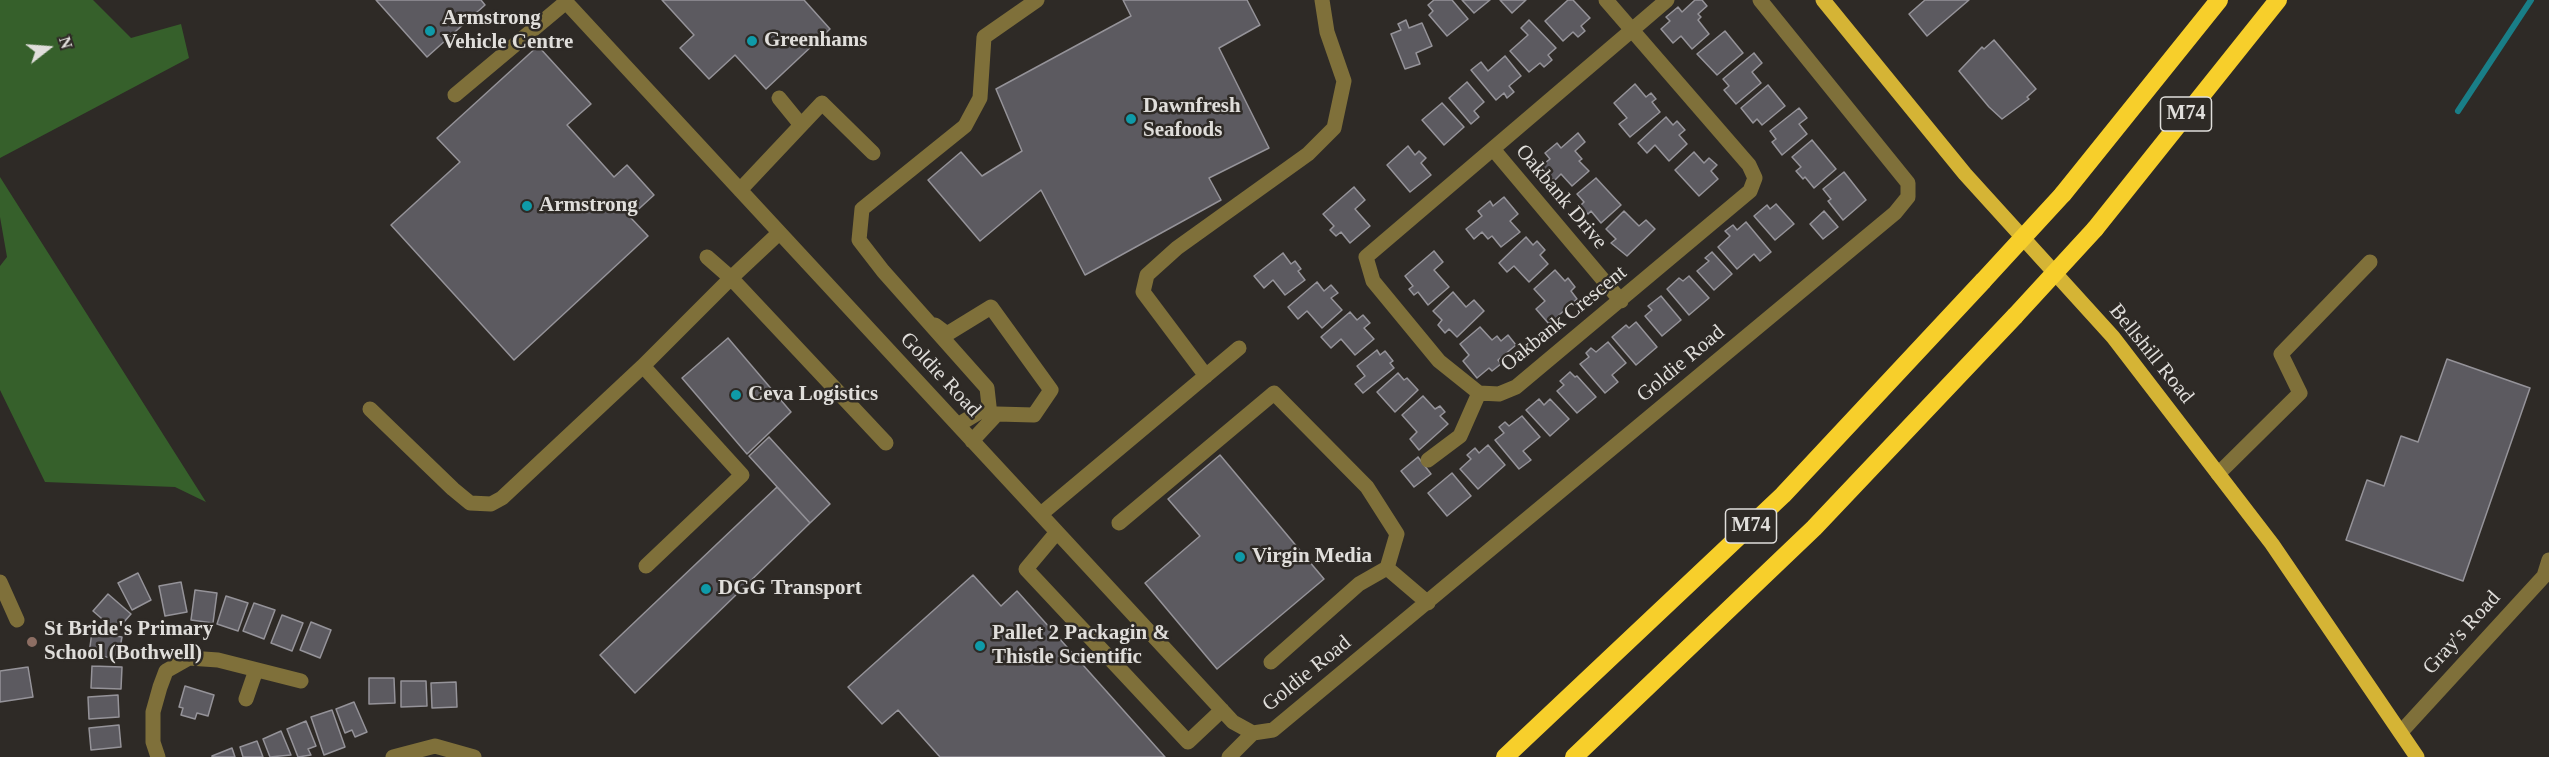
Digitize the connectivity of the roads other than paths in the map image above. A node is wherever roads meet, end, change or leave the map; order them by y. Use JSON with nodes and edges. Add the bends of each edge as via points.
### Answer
{"nodes":[{"id":1,"x":1037,"y":0,"type":"edge"},
{"id":2,"x":1322,"y":0,"type":"edge"},
{"id":3,"x":1606,"y":0,"type":"edge"},
{"id":4,"x":1667,"y":0,"type":"edge"},
{"id":5,"x":1760,"y":0,"type":"edge"},
{"id":6,"x":1823,"y":0,"type":"edge"},
{"id":7,"x":2218,"y":0,"type":"edge"},
{"id":8,"x":2278,"y":0,"type":"edge"},
{"id":9,"x":565,"y":1,"type":"edge"},
{"id":10,"x":1632,"y":30,"type":"junction"},
{"id":11,"x":455,"y":96,"type":"dead end"},
{"id":12,"x":779,"y":98,"type":"dead end"},
{"id":13,"x":801,"y":125,"type":"junction"},
{"id":14,"x":1493,"y":149,"type":"junction"},
{"id":15,"x":873,"y":153,"type":"dead end"},
{"id":16,"x":740,"y":190,"type":"junction"},
{"id":17,"x":779,"y":233,"type":"junction"},
{"id":18,"x":707,"y":257,"type":"dead end"},
{"id":19,"x":2370,"y":262,"type":"dead end"},
{"id":20,"x":731,"y":278,"type":"junction"},
{"id":21,"x":1621,"y":301,"type":"junction"},
{"id":22,"x":925,"y":319,"type":"junction"},
{"id":23,"x":1239,"y":348,"type":"dead end"},
{"id":24,"x":643,"y":366,"type":"junction"},
{"id":25,"x":1206,"y":376,"type":"junction"},
{"id":26,"x":1479,"y":393,"type":"junction"},
{"id":27,"x":370,"y":409,"type":"dead end"},
{"id":28,"x":958,"y":425,"type":"junction"},
{"id":29,"x":972,"y":441,"type":"junction"},
{"id":30,"x":886,"y":443,"type":"dead end"},
{"id":31,"x":1428,"y":460,"type":"dead end"},
{"id":32,"x":2218,"y":474,"type":"junction"},
{"id":33,"x":1041,"y":514,"type":"junction"},
{"id":34,"x":1119,"y":523,"type":"dead end"},
{"id":35,"x":1057,"y":532,"type":"junction"},
{"id":36,"x":2549,"y":560,"type":"edge"},
{"id":37,"x":646,"y":566,"type":"dead end"},
{"id":38,"x":1387,"y":568,"type":"junction"},
{"id":39,"x":0,"y":582,"type":"edge"},
{"id":40,"x":1428,"y":603,"type":"junction"},
{"id":41,"x":17,"y":620,"type":"dead end"},
{"id":42,"x":1271,"y":662,"type":"dead end"},
{"id":43,"x":256,"y":670,"type":"junction"},
{"id":44,"x":301,"y":681,"type":"dead end"},
{"id":45,"x":246,"y":699,"type":"dead end"},
{"id":46,"x":1222,"y":710,"type":"junction"},
{"id":47,"x":2401,"y":732,"type":"junction"},
{"id":48,"x":1253,"y":733,"type":"junction"},
{"id":49,"x":158,"y":757,"type":"edge"},
{"id":50,"x":393,"y":757,"type":"edge"},
{"id":51,"x":474,"y":757,"type":"edge"},
{"id":52,"x":1229,"y":757,"type":"edge"},
{"id":53,"x":1505,"y":757,"type":"edge"},
{"id":54,"x":1574,"y":757,"type":"edge"},
{"id":55,"x":2417,"y":757,"type":"edge"}],
"edges":[{"from":1,"to":22,"type":"street","via":[[984,37],[980,98],[965,126],[862,209],[859,240]]},
{"from":2,"to":25,"type":"street","via":[[1327,32],[1344,81],[1334,128],[1308,154],[1177,248],[1147,275],[1143,292]]},
{"from":3,"to":10,"type":"street"},
{"from":4,"to":10,"type":"street"},
{"from":5,"to":40,"type":"street","name":"Goldie Road","via":[[1908,183],[1908,197],[1895,213]]},
{"from":6,"to":32,"type":"main road","name":"Bellshill Road","via":[[1965,174],[2113,337]]},
{"from":7,"to":53,"type":"highway","number":"M74","bridge":true,"via":[[2063,194],[1783,495]]},
{"from":8,"to":54,"type":"highway","number":"M74","bridge":true,"via":[[2095,229],[2015,316],[1814,528]]},
{"from":9,"to":11,"type":"street"},
{"from":9,"to":16,"type":"street","name":"Goldie Road"},
{"from":10,"to":14,"type":"street"},
{"from":10,"to":21,"type":"street","name":"Oakbank Crescent","via":[[1749,165],[1755,178],[1750,191]]},
{"from":12,"to":13,"type":"street"},
{"from":13,"to":15,"type":"street","via":[[822,103]]},
{"from":13,"to":16,"type":"street"},
{"from":14,"to":21,"type":"street","name":"Oakbank Drive"},
{"from":14,"to":26,"type":"street","via":[[1366,257],[1373,281],[1438,361]]},
{"from":16,"to":17,"type":"street","name":"Goldie Road"},
{"from":17,"to":20,"type":"street"},
{"from":17,"to":28,"type":"street","name":"Goldie Road"},
{"from":18,"to":20,"type":"street"},
{"from":19,"to":32,"type":"street","via":[[2281,354],[2300,393]]},
{"from":20,"to":24,"type":"street"},
{"from":20,"to":30,"type":"street"},
{"from":21,"to":26,"type":"street","name":"Oakbank Crescent","via":[[1516,387],[1499,394]]},
{"from":22,"to":28,"type":"street","via":[[987,388],[989,406]]},
{"from":22,"to":29,"type":"street","via":[[947,334],[991,307],[1050,390],[1034,415],[997,414]]},
{"from":23,"to":25,"type":"street"},
{"from":24,"to":27,"type":"street","via":[[491,504],[470,503]]},
{"from":24,"to":37,"type":"street","via":[[742,475]]},
{"from":25,"to":33,"type":"street"},
{"from":26,"to":31,"type":"street","via":[[1460,436]]},
{"from":28,"to":29,"type":"street","name":"Goldie Road"},
{"from":29,"to":33,"type":"street","name":"Goldie Road"},
{"from":32,"to":47,"type":"main road","name":"Bellshill Road","via":[[2272,544]]},
{"from":33,"to":35,"type":"street","name":"Goldie Road"},
{"from":34,"to":38,"type":"street","via":[[1274,393],[1367,487],[1397,534]]},
{"from":35,"to":46,"type":"street","name":"Goldie Road"},
{"from":35,"to":46,"type":"street","via":[[1026,569],[1188,742]]},
{"from":36,"to":47,"type":"street","name":"Gray's Road","via":[[2544,576]]},
{"from":38,"to":40,"type":"street"},
{"from":38,"to":42,"type":"street","via":[[1359,584]]},
{"from":39,"to":41,"type":"street"},
{"from":40,"to":48,"type":"street","name":"Goldie Road","via":[[1273,730]]},
{"from":43,"to":44,"type":"street"},
{"from":43,"to":45,"type":"street"},
{"from":43,"to":49,"type":"street","via":[[218,660],[189,658],[166,671],[153,712],[153,742]]},
{"from":46,"to":48,"type":"street","name":"Goldie Road","via":[[1233,722]]},
{"from":47,"to":55,"type":"main road","name":"Bellshill Road"},
{"from":48,"to":52,"type":"street"},
{"from":50,"to":51,"type":"street","via":[[435,746]]}]}
